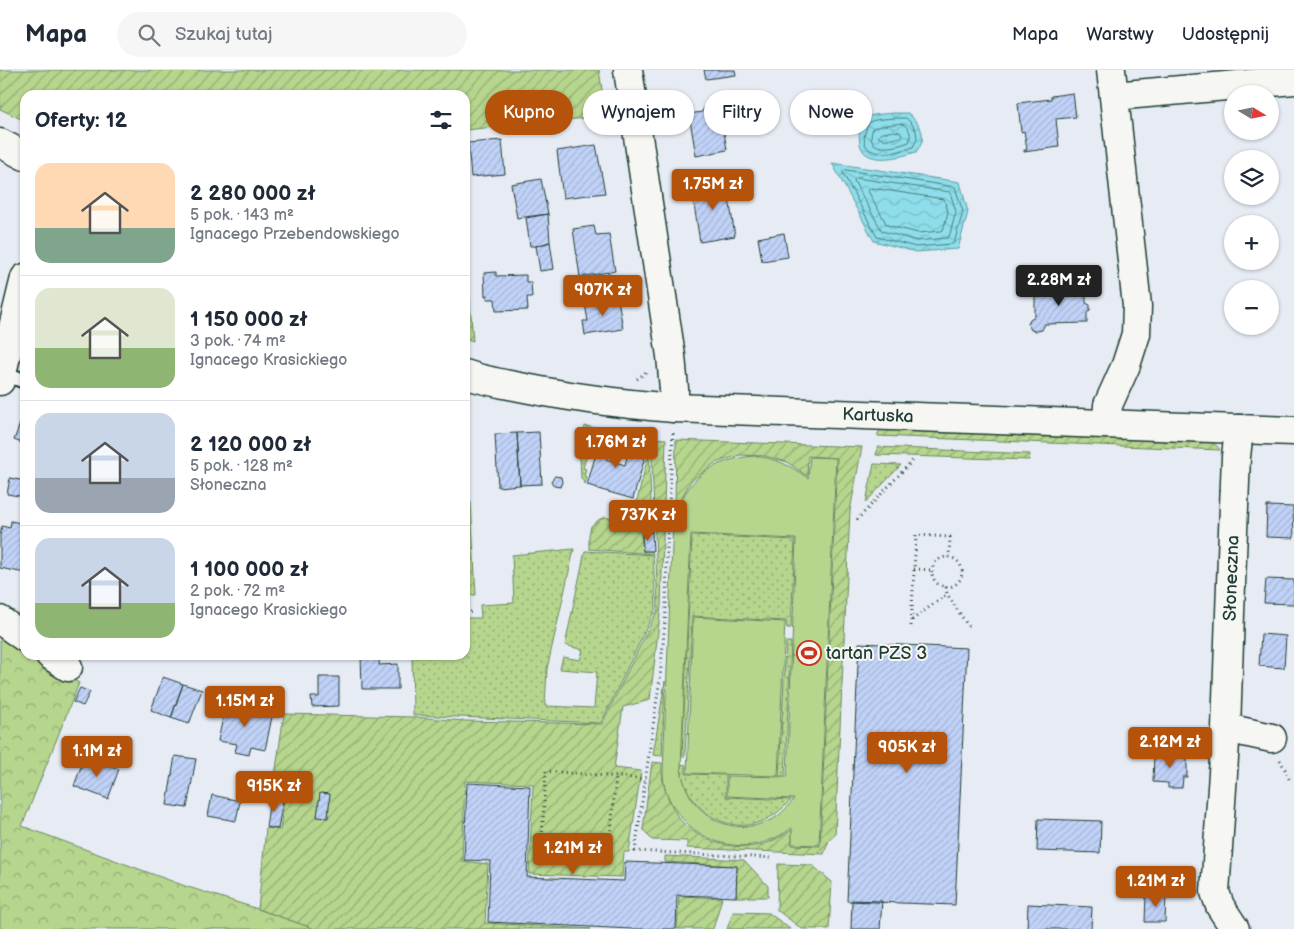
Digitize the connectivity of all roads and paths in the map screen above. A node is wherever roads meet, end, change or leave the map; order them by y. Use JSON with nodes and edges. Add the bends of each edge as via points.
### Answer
{"nodes":[{"id":1,"x":628,"y":70,"type":"edge"},
{"id":2,"x":1294,"y":80,"type":"edge"},
{"id":3,"x":1112,"y":83,"type":"edge"},
{"id":4,"x":0,"y":143,"type":"edge"},
{"id":5,"x":20,"y":153,"type":"edge"},
{"id":6,"x":20,"y":309,"type":"edge"},
{"id":7,"x":470,"y":375,"type":"edge"},
{"id":8,"x":9,"y":378,"type":"edge"},
{"id":9,"x":673,"y":419,"type":"junction"},
{"id":10,"x":1107,"y":423,"type":"junction"},
{"id":11,"x":1240,"y":429,"type":"junction"},
{"id":12,"x":1294,"y":431,"type":"edge"},
{"id":13,"x":913,"y":460,"type":"dead end"},
{"id":14,"x":856,"y":520,"type":"dead end"},
{"id":15,"x":950,"y":557,"type":"junction"},
{"id":16,"x":914,"y":569,"type":"junction"},
{"id":17,"x":932,"y":570,"type":"junction"},
{"id":18,"x":946,"y":587,"type":"junction"},
{"id":19,"x":947,"y":594,"type":"junction"},
{"id":20,"x":470,"y":612,"type":"edge"},
{"id":21,"x":475,"y":612,"type":"dead end"},
{"id":22,"x":0,"y":620,"type":"edge"},
{"id":23,"x":912,"y":620,"type":"junction"},
{"id":24,"x":911,"y":626,"type":"dead end"},
{"id":25,"x":970,"y":629,"type":"dead end"},
{"id":26,"x":20,"y":634,"type":"edge"},
{"id":27,"x":1226,"y":728,"type":"junction"},
{"id":28,"x":1272,"y":738,"type":"dead end"},
{"id":29,"x":616,"y":777,"type":"junction"},
{"id":30,"x":645,"y":779,"type":"junction"},
{"id":31,"x":542,"y":836,"type":"dead end"},
{"id":32,"x":774,"y":858,"type":"dead end"},
{"id":33,"x":608,"y":860,"type":"dead end"},
{"id":34,"x":1236,"y":929,"type":"edge"}],
"edges":[{"from":1,"to":9,"type":"street","via":[[671,356]]},
{"from":2,"to":3,"type":"street"},
{"from":3,"to":10,"type":"street","via":[[1137,306],[1136,334],[1108,405]]},
{"from":4,"to":5,"type":"street"},
{"from":6,"to":8,"type":"street"},
{"from":7,"to":9,"type":"street","name":"Kartuska","via":[[576,398],[617,403]]},
{"from":9,"to":10,"type":"street","name":"Kartuska"},
{"from":9,"to":30,"type":"path","via":[[666,610]]},
{"from":10,"to":11,"type":"street","name":"Kartuska"},
{"from":11,"to":12,"type":"street","name":"Kartuska"},
{"from":11,"to":27,"type":"street","name":"Słoneczna","via":[[1232,536]]},
{"from":13,"to":14,"type":"path"},
{"from":15,"to":16,"type":"path","via":[[950,537],[916,535]]},
{"from":15,"to":17,"type":"path","via":[[937,560]]},
{"from":15,"to":18,"type":"path","via":[[959,562],[963,574],[956,585]]},
{"from":16,"to":17,"type":"path"},
{"from":16,"to":23,"type":"path"},
{"from":17,"to":18,"type":"path","via":[[934,581]]},
{"from":18,"to":19,"type":"path"},
{"from":19,"to":23,"type":"path"},
{"from":19,"to":25,"type":"path"},
{"from":20,"to":21,"type":"path"},
{"from":22,"to":26,"type":"street"},
{"from":23,"to":24,"type":"path"},
{"from":27,"to":28,"type":"street"},
{"from":27,"to":34,"type":"street","name":"Słoneczna","via":[[1215,892],[1220,906]]},
{"from":29,"to":30,"type":"path"},
{"from":29,"to":31,"type":"path","via":[[546,771]]},
{"from":29,"to":33,"type":"path"},
{"from":30,"to":32,"type":"path","via":[[635,851]]}]}
